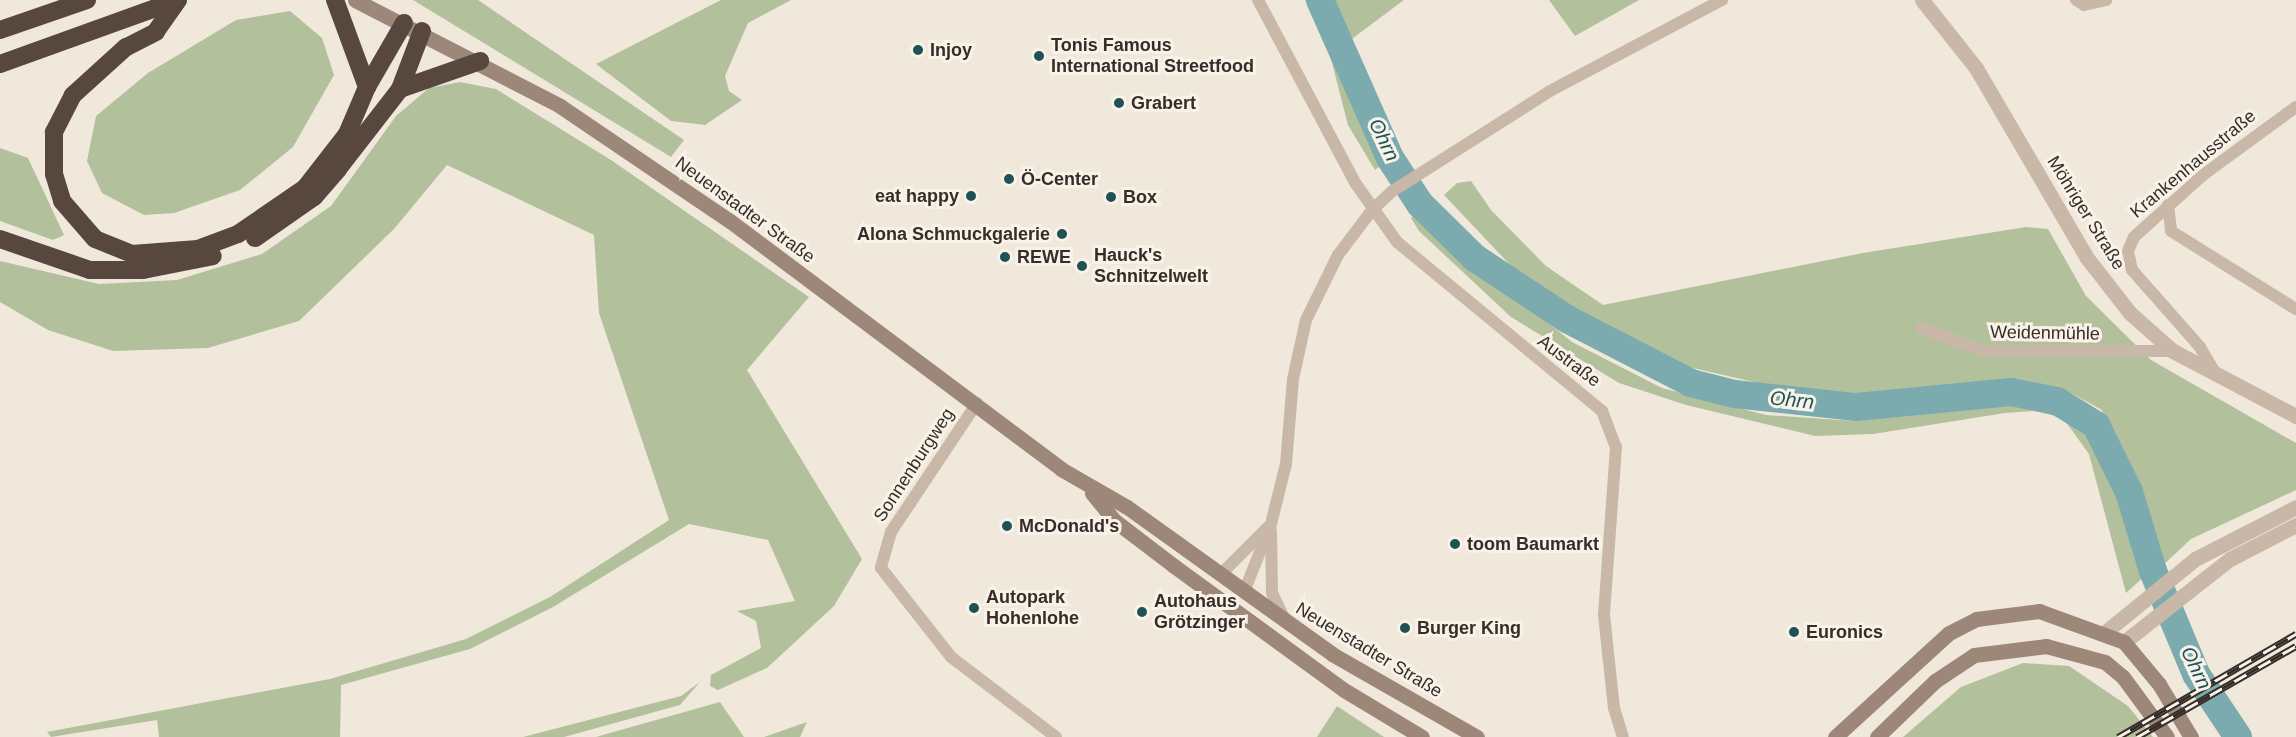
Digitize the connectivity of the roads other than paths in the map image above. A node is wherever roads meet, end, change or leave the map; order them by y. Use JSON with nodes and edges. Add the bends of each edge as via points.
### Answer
{"nodes":[{"id":1,"x":87,"y":0,"type":"edge"},
{"id":2,"x":178,"y":0,"type":"edge"},
{"id":3,"x":335,"y":0,"type":"edge"},
{"id":4,"x":355,"y":0,"type":"edge"},
{"id":5,"x":1258,"y":0,"type":"edge"},
{"id":6,"x":1722,"y":0,"type":"edge"},
{"id":7,"x":1922,"y":0,"type":"edge"},
{"id":8,"x":2076,"y":0,"type":"edge"},
{"id":9,"x":2106,"y":0,"type":"edge"},
{"id":10,"x":405,"y":23,"type":"junction"},
{"id":11,"x":0,"y":30,"type":"edge"},
{"id":12,"x":422,"y":31,"type":"junction"},
{"id":13,"x":480,"y":61,"type":"junction"},
{"id":14,"x":0,"y":64,"type":"edge"},
{"id":15,"x":367,"y":87,"type":"junction"},
{"id":16,"x":400,"y":89,"type":"junction"},
{"id":17,"x":2296,"y":107,"type":"edge"},
{"id":18,"x":2168,"y":205,"type":"junction"},
{"id":19,"x":1372,"y":210,"type":"junction"},
{"id":20,"x":0,"y":239,"type":"edge"},
{"id":21,"x":2296,"y":309,"type":"edge"},
{"id":22,"x":1921,"y":328,"type":"dead end"},
{"id":23,"x":2173,"y":351,"type":"junction"},
{"id":24,"x":2216,"y":374,"type":"junction"},
{"id":25,"x":977,"y":403,"type":"junction"},
{"id":26,"x":2296,"y":416,"type":"edge"},
{"id":27,"x":1089,"y":489,"type":"junction"},
{"id":28,"x":2296,"y":507,"type":"edge"},
{"id":29,"x":1271,"y":524,"type":"junction"},
{"id":30,"x":2296,"y":525,"type":"edge"},
{"id":31,"x":1220,"y":575,"type":"junction"},
{"id":32,"x":1209,"y":591,"type":"junction"},
{"id":33,"x":1244,"y":592,"type":"junction"},
{"id":34,"x":1232,"y":607,"type":"junction"},
{"id":35,"x":1287,"y":623,"type":"junction"},
{"id":36,"x":2104,"y":633,"type":"junction"},
{"id":37,"x":2124,"y":642,"type":"junction"},
{"id":38,"x":2089,"y":654,"type":"junction"},
{"id":39,"x":2105,"y":662,"type":"junction"},
{"id":40,"x":1614,"y":708,"type":"junction"},
{"id":41,"x":1056,"y":737,"type":"edge"},
{"id":42,"x":1422,"y":737,"type":"edge"},
{"id":43,"x":1477,"y":737,"type":"edge"},
{"id":44,"x":1613,"y":737,"type":"edge"},
{"id":45,"x":1623,"y":737,"type":"edge"},
{"id":46,"x":1835,"y":737,"type":"edge"},
{"id":47,"x":1877,"y":737,"type":"edge"},
{"id":48,"x":2167,"y":737,"type":"edge"},
{"id":49,"x":2191,"y":737,"type":"edge"}],
"edges":[{"from":1,"to":11,"type":"highway"},
{"from":2,"to":14,"type":"highway"},
{"from":2,"to":15,"type":"highway","via":[[156,32],[126,47],[73,95],[54,132],[54,174],[62,201],[79,226],[111,248],[132,254],[198,249],[277,212],[329,162]]},
{"from":3,"to":15,"type":"highway"},
{"from":4,"to":10,"type":"main road","name":"Neuenstadter Straße"},
{"from":5,"to":19,"type":"street","name":"Austraße"},
{"from":6,"to":19,"type":"street","via":[[1550,91],[1391,192]]},
{"from":7,"to":23,"type":"street","name":"Möhriger Straße","via":[[1976,68],[2087,258],[2130,313]]},
{"from":8,"to":9,"type":"street","via":[[2084,5]]},
{"from":10,"to":12,"type":"main road","name":"Neuenstadter Straße"},
{"from":10,"to":15,"type":"highway"},
{"from":12,"to":13,"type":"main road","name":"Neuenstadter Straße"},
{"from":12,"to":16,"type":"highway"},
{"from":13,"to":16,"type":"highway"},
{"from":13,"to":25,"type":"main road","name":"Neuenstadter Straße","via":[[560,106],[730,221]]},
{"from":16,"to":20,"type":"highway","via":[[314,197],[242,245],[200,261],[143,270],[90,270]]},
{"from":17,"to":18,"type":"street","name":"Krankenhausstraße"},
{"from":18,"to":21,"type":"street","via":[[2171,231]]},
{"from":18,"to":24,"type":"street","name":"Krankenhausstraße","via":[[2134,237],[2128,251],[2132,270],[2200,347]]},
{"from":19,"to":29,"type":"street","via":[[1338,255],[1304,327],[1286,464]]},
{"from":19,"to":40,"type":"street","name":"Austraße","via":[[1397,243],[1602,411],[1616,447],[1607,657]]},
{"from":22,"to":23,"type":"street","name":"Weidenmühle","via":[[1984,351]]},
{"from":23,"to":24,"type":"street","name":"Möhriger Straße"},
{"from":24,"to":26,"type":"street","name":"Möhriger Straße"},
{"from":25,"to":27,"type":"main road","name":"Neuenstadter Straße"},
{"from":25,"to":41,"type":"street","name":"Sonnenburgweg","via":[[891,532],[880,560],[889,582],[951,657]]},
{"from":27,"to":31,"type":"main road","name":"Neuenstadter Straße","via":[[1127,507]]},
{"from":27,"to":32,"type":"main road","name":"Neuenstadter Straße","via":[[1115,521]]},
{"from":28,"to":36,"type":"street","via":[[2196,559]]},
{"from":29,"to":31,"type":"street"},
{"from":29,"to":33,"type":"street"},
{"from":29,"to":35,"type":"street","via":[[1272,592]]},
{"from":30,"to":37,"type":"street","via":[[2188,589]]},
{"from":31,"to":32,"type":"main road"},
{"from":31,"to":33,"type":"main road","name":"Neuenstadter Straße"},
{"from":32,"to":34,"type":"main road","name":"Neuenstadter Straße"},
{"from":33,"to":34,"type":"main road"},
{"from":33,"to":35,"type":"main road","name":"Neuenstadter Straße"},
{"from":34,"to":42,"type":"main road","name":"Neuenstadter Straße","via":[[1344,690]]},
{"from":35,"to":43,"type":"main road","name":"Neuenstadter Straße"},
{"from":36,"to":37,"type":"main road"},
{"from":36,"to":38,"type":"main road"},
{"from":36,"to":46,"type":"main road","via":[[2039,611],[1976,619],[1922,654]]},
{"from":37,"to":39,"type":"main road"},
{"from":37,"to":49,"type":"main road","via":[[2159,684]]},
{"from":38,"to":39,"type":"main road"},
{"from":38,"to":47,"type":"main road","via":[[2046,646],[1974,655],[1935,681]]},
{"from":39,"to":48,"type":"main road","via":[[2123,677]]},
{"from":40,"to":44,"type":"street","name":"Austraße"},
{"from":40,"to":45,"type":"street","name":"Austraße"}]}
